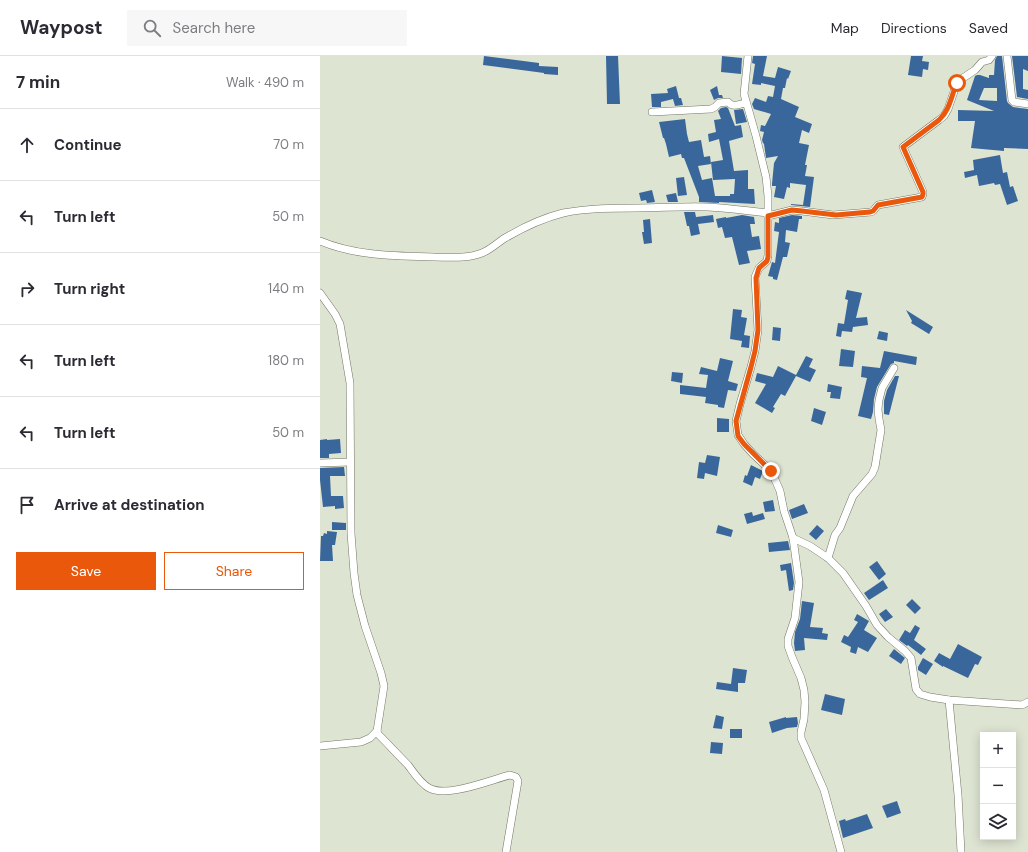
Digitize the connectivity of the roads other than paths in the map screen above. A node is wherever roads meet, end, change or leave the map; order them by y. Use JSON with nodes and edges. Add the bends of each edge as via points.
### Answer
{"nodes":[{"id":1,"x":748,"y":56,"type":"edge"},
{"id":2,"x":992,"y":56,"type":"edge"},
{"id":3,"x":1007,"y":56,"type":"edge"},
{"id":4,"x":746,"y":103,"type":"junction"},
{"id":5,"x":1028,"y":104,"type":"edge"},
{"id":6,"x":652,"y":112,"type":"dead end"},
{"id":7,"x":768,"y":214,"type":"junction"},
{"id":8,"x":320,"y":241,"type":"edge"},
{"id":9,"x":320,"y":293,"type":"edge"},
{"id":10,"x":894,"y":368,"type":"dead end"},
{"id":11,"x":350,"y":462,"type":"junction"},
{"id":12,"x":320,"y":463,"type":"edge"},
{"id":13,"x":793,"y":538,"type":"junction"},
{"id":14,"x":828,"y":558,"type":"junction"},
{"id":15,"x":949,"y":700,"type":"junction"},
{"id":16,"x":1028,"y":702,"type":"edge"},
{"id":17,"x":377,"y":731,"type":"junction"},
{"id":18,"x":320,"y":746,"type":"edge"},
{"id":19,"x":506,"y":852,"type":"edge"},
{"id":20,"x":841,"y":852,"type":"edge"},
{"id":21,"x":961,"y":852,"type":"edge"}],
"edges":[{"from":1,"to":4,"type":"street","via":[[744,94]]},
{"from":2,"to":7,"type":"street","via":[[957,83],[942,118],[903,147],[923,192],[922,197],[878,205],[870,212],[836,215],[792,210]]},
{"from":3,"to":5,"type":"street","via":[[1012,100]]},
{"from":4,"to":6,"type":"street","via":[[733,106],[726,102],[718,103],[711,109]]},
{"from":4,"to":7,"type":"street","via":[[764,166]]},
{"from":7,"to":8,"type":"street","via":[[708,207],[583,210],[545,219],[524,228],[482,253],[453,257],[379,254],[333,246]]},
{"from":7,"to":13,"type":"street","via":[[768,257],[759,268],[756,278],[758,330],[755,351],[736,421],[738,436],[773,475]]},
{"from":9,"to":11,"type":"street","via":[[341,327],[350,383]]},
{"from":10,"to":14,"type":"street","via":[[882,388],[879,400],[878,419],[881,430],[875,467],[853,496],[835,535]]},
{"from":11,"to":12,"type":"street"},
{"from":11,"to":17,"type":"street","via":[[351,532],[356,590],[384,686]]},
{"from":13,"to":14,"type":"street"},
{"from":13,"to":20,"type":"street","via":[[799,582],[795,618],[788,646],[804,690],[801,738],[824,790]]},
{"from":14,"to":15,"type":"street","via":[[843,573],[880,629],[909,654],[917,691],[930,697]]},
{"from":15,"to":16,"type":"street","via":[[1022,705]]},
{"from":15,"to":21,"type":"street"},
{"from":17,"to":18,"type":"street","via":[[361,742]]},
{"from":17,"to":19,"type":"street","via":[[421,781],[434,790],[469,787],[510,775],[517,778]]}]}
